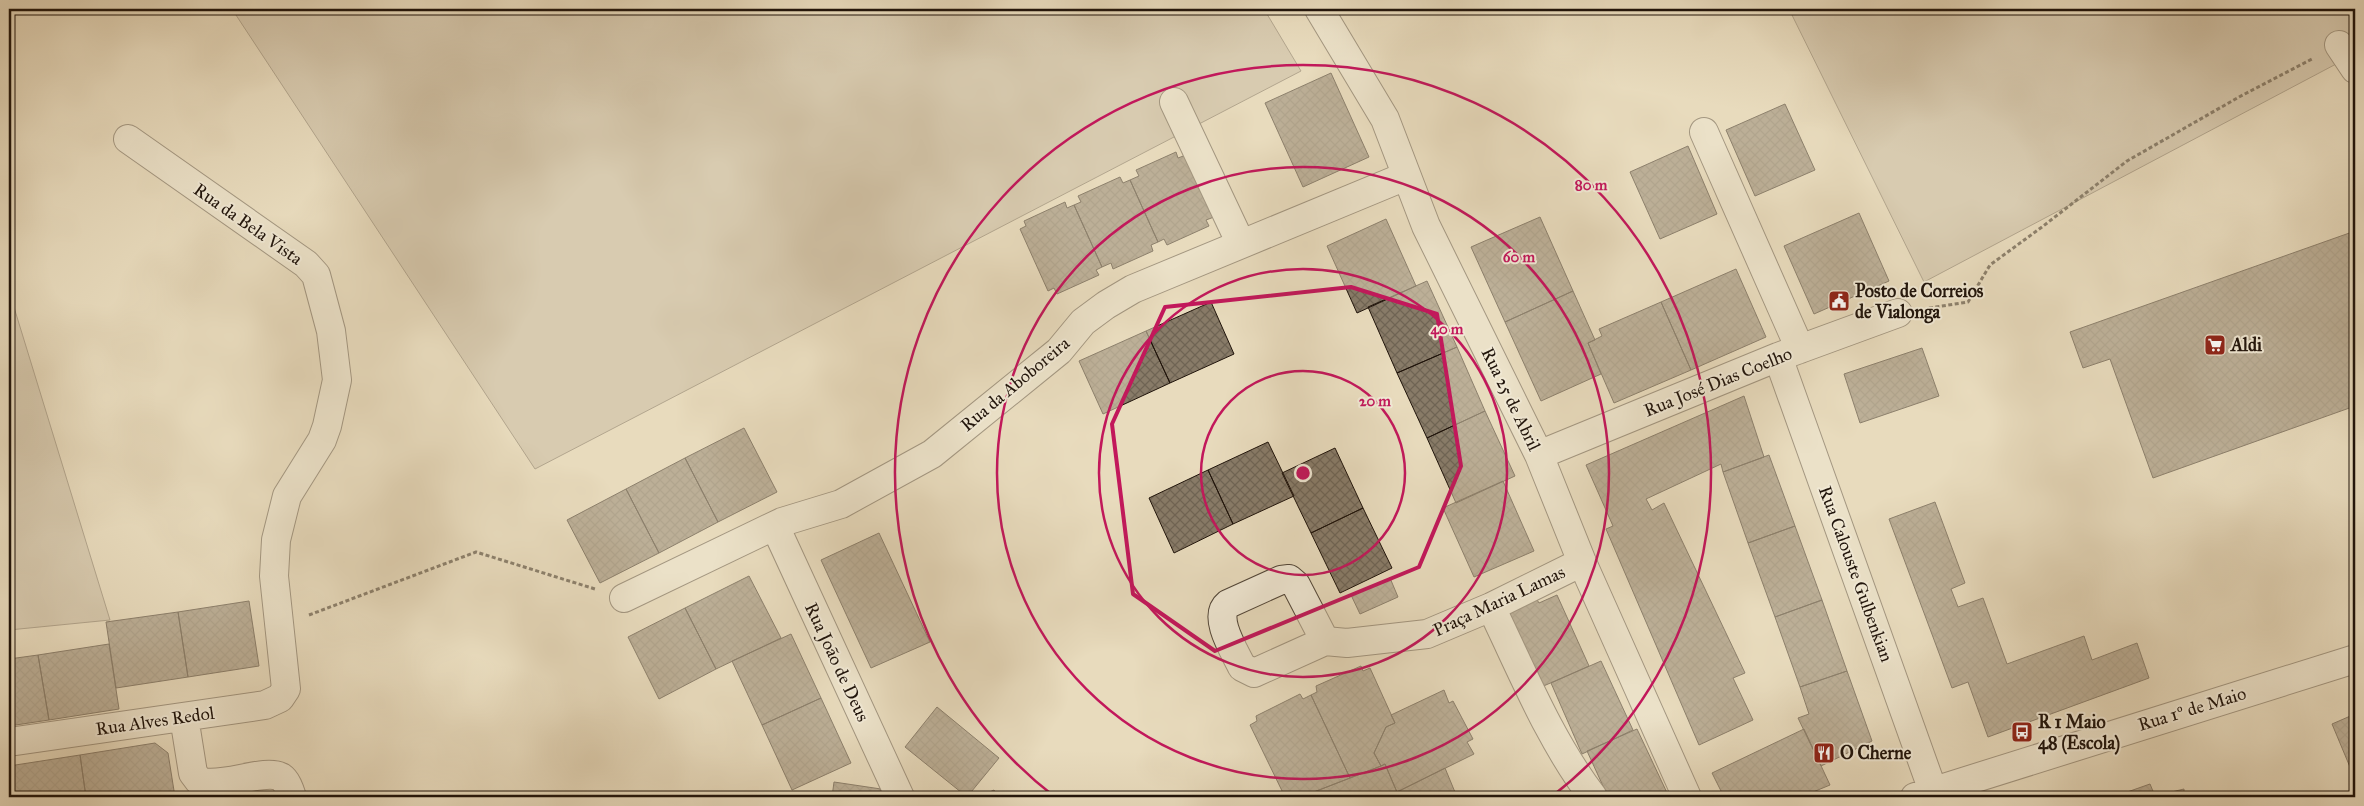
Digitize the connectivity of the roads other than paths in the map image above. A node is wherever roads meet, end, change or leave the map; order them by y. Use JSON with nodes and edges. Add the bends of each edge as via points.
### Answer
{"nodes":[{"id":1,"x":1318,"y":9,"type":"edge"},
{"id":2,"x":2339,"y":45,"type":"road end"},
{"id":3,"x":2355,"y":69,"type":"edge"},
{"id":4,"x":1174,"y":102,"type":"dead end"},
{"id":5,"x":1704,"y":132,"type":"dead end"},
{"id":6,"x":128,"y":139,"type":"dead end"},
{"id":7,"x":1406,"y":176,"type":"junction"},
{"id":8,"x":1241,"y":244,"type":"junction"},
{"id":9,"x":1898,"y":313,"type":"road end"},
{"id":10,"x":1789,"y":353,"type":"junction"},
{"id":11,"x":1539,"y":455,"type":"junction"},
{"id":12,"x":775,"y":526,"type":"junction"},
{"id":13,"x":1582,"y":562,"type":"junction"},
{"id":14,"x":624,"y":598,"type":"road end"},
{"id":15,"x":1491,"y":608,"type":"junction"},
{"id":16,"x":1324,"y":641,"type":"dead end"},
{"id":17,"x":2355,"y":660,"type":"edge"},
{"id":18,"x":286,"y":680,"type":"joint"},
{"id":19,"x":184,"y":717,"type":"junction"},
{"id":20,"x":9,"y":742,"type":"edge"},
{"id":21,"x":1924,"y":794,"type":"edge"},
{"id":22,"x":292,"y":797,"type":"edge"},
{"id":23,"x":900,"y":797,"type":"edge"},
{"id":24,"x":1593,"y":797,"type":"edge"},
{"id":25,"x":1687,"y":797,"type":"edge"}],
"edges":[{"from":1,"to":7,"type":"street","name":"Rua 25 de Abril","via":[[1384,119]]},
{"from":2,"to":3,"type":"street"},
{"from":4,"to":8,"type":"street"},
{"from":5,"to":10,"type":"street","name":"Rua Calouste Gulbenkian"},
{"from":6,"to":18,"type":"street","name":"Rua da Bela Vista","via":[[306,264],[316,275],[334,348],[337,380],[325,433],[287,496],[279,524],[274,576]]},
{"from":7,"to":8,"type":"street","name":"Rua da Aboboreira"},
{"from":7,"to":11,"type":"street","name":"Rua 25 de Abril","via":[[1426,226]]},
{"from":8,"to":12,"type":"street","name":"Rua da Aboboreira","via":[[1133,289],[1106,305],[1084,322],[1059,351],[932,454],[841,504]]},
{"from":9,"to":10,"type":"street","name":"Rua José Dias Coelho"},
{"from":10,"to":11,"type":"street","name":"Rua José Dias Coelho"},
{"from":10,"to":21,"type":"street","name":"Rua Calouste Gulbenkian"},
{"from":11,"to":13,"type":"street","name":"Rua 25 de Abril"},
{"from":12,"to":14,"type":"street","name":"Rua da Aboboreira"},
{"from":12,"to":23,"type":"street","name":"Rua João de Deus"},
{"from":13,"to":15,"type":"street","name":"Praça Maria Lamas"},
{"from":13,"to":25,"type":"street","name":"Rua 25 de Abril"},
{"from":15,"to":16,"type":"street","name":"Praça Maria Lamas","via":[[1427,634],[1347,643]]},
{"from":15,"to":24,"type":"street","via":[[1552,732],[1576,775]]},
{"from":17,"to":21,"type":"street","name":"Rua 1º de Maio"},
{"from":18,"to":19,"type":"street","name":"Rua Alves Redol","via":[[284,694],[276,702]]},
{"from":19,"to":20,"type":"street","name":"Rua Alves Redol"},
{"from":19,"to":22,"type":"street","via":[[193,773],[199,781],[212,783],[274,775],[285,781]]}]}
